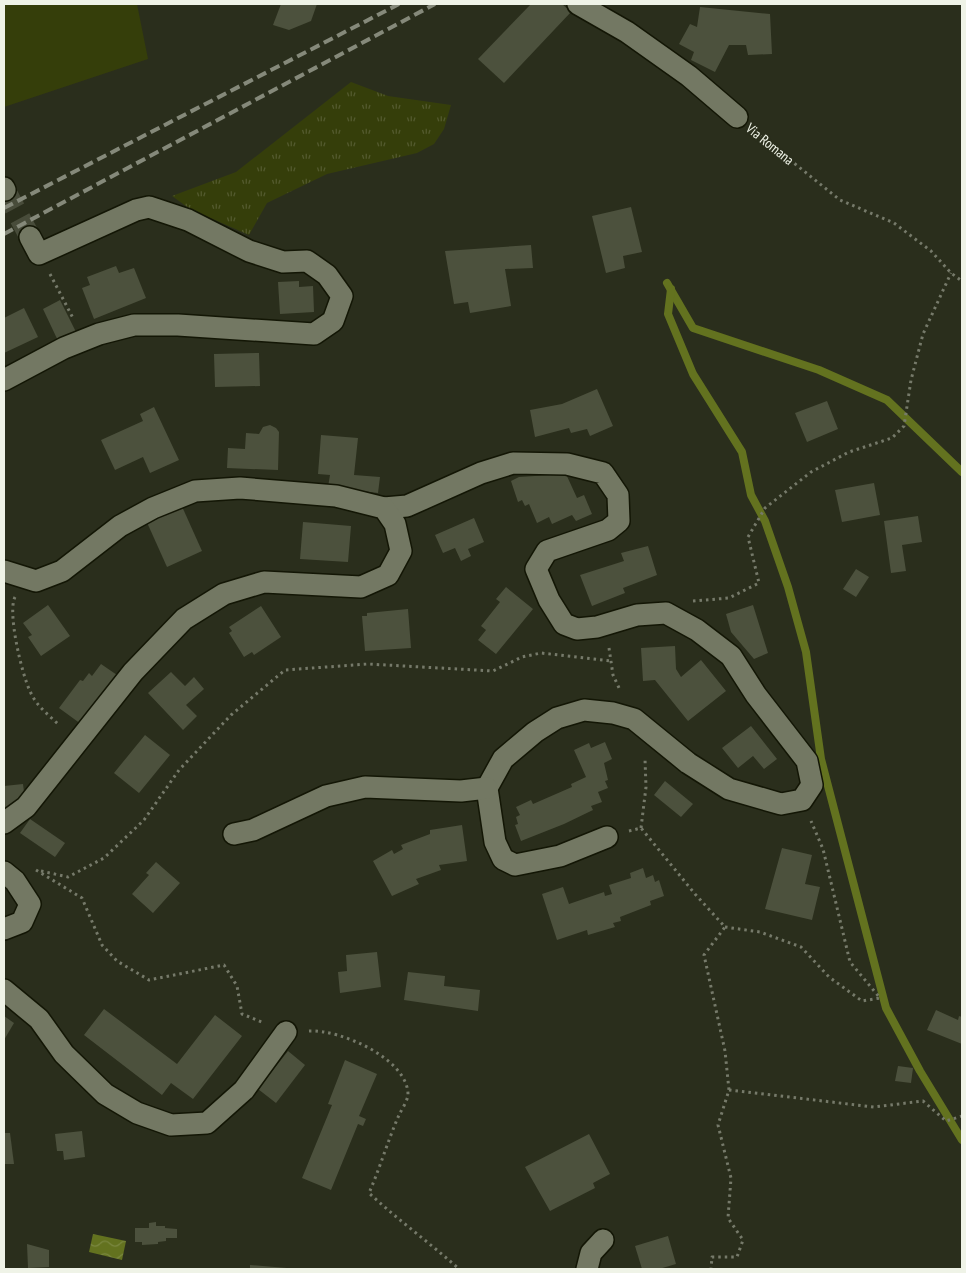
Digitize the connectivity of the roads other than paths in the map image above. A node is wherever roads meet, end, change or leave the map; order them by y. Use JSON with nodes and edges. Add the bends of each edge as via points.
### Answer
{"nodes":[{"id":1,"x":578,"y":4,"type":"edge"},
{"id":2,"x":737,"y":117,"type":"road end"},
{"id":3,"x":35,"y":246,"type":"road end"},
{"id":4,"x":4,"y":380,"type":"edge"},
{"id":5,"x":384,"y":508,"type":"junction"},
{"id":6,"x":4,"y":571,"type":"edge"},
{"id":7,"x":487,"y":788,"type":"junction"},
{"id":8,"x":4,"y":823,"type":"edge"},
{"id":9,"x":234,"y":834,"type":"dead end"},
{"id":10,"x":607,"y":838,"type":"road end"},
{"id":11,"x":4,"y":872,"type":"edge"},
{"id":12,"x":4,"y":929,"type":"edge"},
{"id":13,"x":4,"y":990,"type":"edge"},
{"id":14,"x":286,"y":1032,"type":"dead end"},
{"id":15,"x":603,"y":1240,"type":"dead end"},
{"id":16,"x":587,"y":1269,"type":"edge"}],
"edges":[{"from":1,"to":2,"type":"street","name":"Via Romana","via":[[627,32],[689,76]]},
{"from":3,"to":4,"type":"street","via":[[149,207],[188,220],[249,251],[283,262],[308,261],[327,274],[342,296],[333,321],[314,334],[134,325],[64,348]]},
{"from":5,"to":6,"type":"street","via":[[336,496],[240,488],[196,491],[153,508],[120,526],[62,571],[36,581]]},
{"from":5,"to":7,"type":"street","via":[[407,506],[481,473],[513,463],[567,464],[603,473],[618,495],[619,521],[608,530],[547,551],[536,569],[564,624],[577,630],[666,613],[696,630],[731,656],[756,695],[807,761],[812,786],[802,800],[782,804],[728,789],[688,763],[634,719],[584,710],[557,718],[535,732],[503,759]]},
{"from":5,"to":8,"type":"street","via":[[394,524],[401,551],[388,575],[361,587],[264,582],[224,594],[184,619],[133,672],[26,807]]},
{"from":7,"to":9,"type":"street","via":[[461,791],[365,787],[326,796],[253,830]]},
{"from":7,"to":10,"type":"street","via":[[495,842],[503,859],[515,865],[560,856]]},
{"from":11,"to":12,"type":"street","via":[[15,881],[30,904],[22,922]]},
{"from":13,"to":14,"type":"street","via":[[39,1020],[64,1054],[105,1094],[137,1113],[171,1125],[207,1123],[244,1090]]},
{"from":15,"to":16,"type":"street","via":[[591,1253]]}]}
